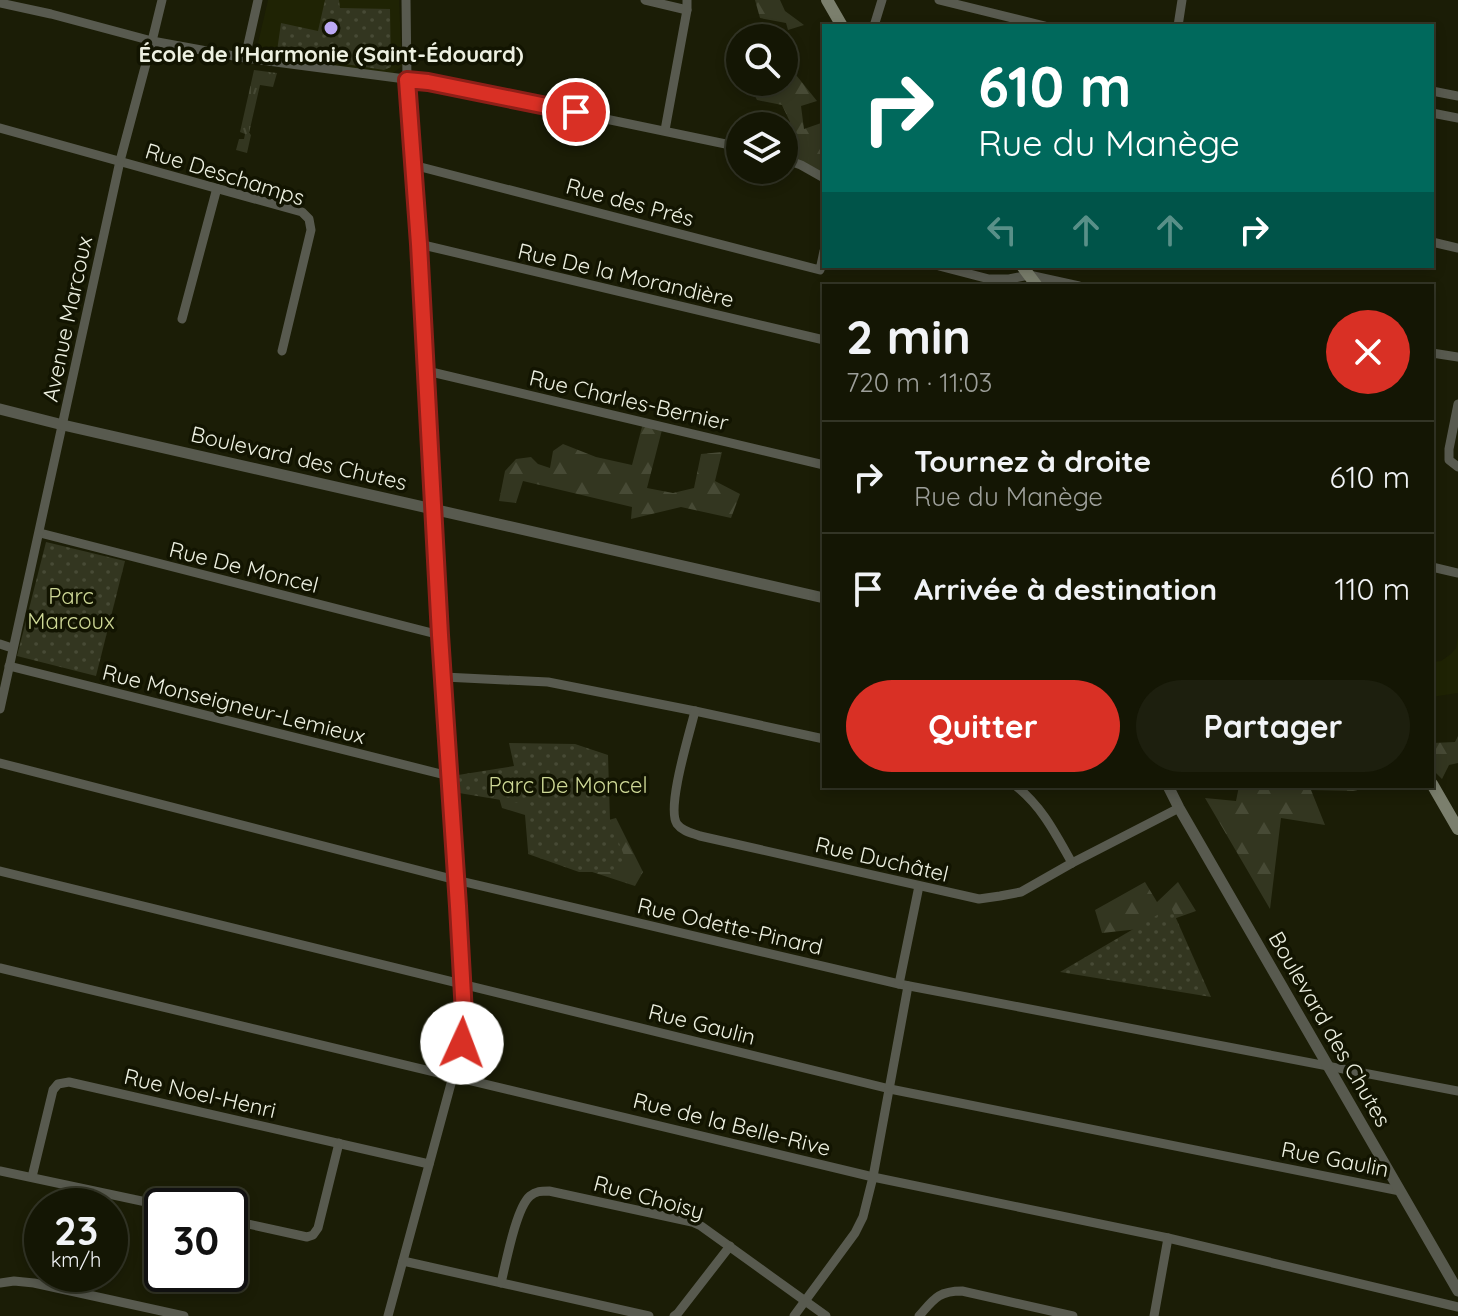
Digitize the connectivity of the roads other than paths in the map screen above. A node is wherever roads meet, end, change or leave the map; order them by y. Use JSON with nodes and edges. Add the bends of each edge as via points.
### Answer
{"nodes":[{"id":1,"x":55,"y":0,"type":"edge"},
{"id":2,"x":162,"y":0,"type":"edge"},
{"id":3,"x":258,"y":0,"type":"edge"},
{"id":4,"x":406,"y":0,"type":"edge"},
{"id":5,"x":645,"y":0,"type":"edge"},
{"id":6,"x":827,"y":0,"type":"edge"},
{"id":7,"x":882,"y":0,"type":"edge"},
{"id":8,"x":939,"y":0,"type":"edge"},
{"id":9,"x":1182,"y":0,"type":"edge"},
{"id":10,"x":0,"y":3,"type":"edge"},
{"id":11,"x":687,"y":5,"type":"edge"},
{"id":12,"x":51,"y":14,"type":"junction"},
{"id":13,"x":841,"y":24,"type":"edge"},
{"id":14,"x":875,"y":24,"type":"edge"},
{"id":15,"x":1036,"y":24,"type":"edge"},
{"id":16,"x":1178,"y":24,"type":"edge"},
{"id":17,"x":152,"y":41,"type":"junction"},
{"id":18,"x":245,"y":58,"type":"junction"},
{"id":19,"x":407,"y":80,"type":"junction"},
{"id":20,"x":1434,"y":91,"type":"edge"},
{"id":21,"x":1458,"y":96,"type":"edge"},
{"id":22,"x":1434,"y":113,"type":"edge"},
{"id":23,"x":1458,"y":118,"type":"edge"},
{"id":24,"x":0,"y":128,"type":"edge"},
{"id":25,"x":665,"y":130,"type":"junction"},
{"id":26,"x":726,"y":144,"type":"edge"},
{"id":27,"x":120,"y":161,"type":"junction"},
{"id":28,"x":798,"y":164,"type":"edge"},
{"id":29,"x":413,"y":165,"type":"junction"},
{"id":30,"x":822,"y":177,"type":"edge"},
{"id":31,"x":217,"y":188,"type":"junction"},
{"id":32,"x":1434,"y":242,"type":"edge"},
{"id":33,"x":419,"y":244,"type":"junction"},
{"id":34,"x":1458,"y":248,"type":"edge"},
{"id":35,"x":822,"y":260,"type":"edge"},
{"id":36,"x":947,"y":268,"type":"edge"},
{"id":37,"x":1026,"y":270,"type":"edge"},
{"id":38,"x":1072,"y":284,"type":"edge"},
{"id":39,"x":182,"y":319,"type":"dead end"},
{"id":40,"x":822,"y":340,"type":"edge"},
{"id":41,"x":282,"y":351,"type":"dead end"},
{"id":42,"x":1434,"y":353,"type":"edge"},
{"id":43,"x":1458,"y":357,"type":"edge"},
{"id":44,"x":427,"y":371,"type":"junction"},
{"id":45,"x":1458,"y":404,"type":"edge"},
{"id":46,"x":0,"y":409,"type":"edge"},
{"id":47,"x":63,"y":425,"type":"junction"},
{"id":48,"x":822,"y":465,"type":"edge"},
{"id":49,"x":1458,"y":467,"type":"edge"},
{"id":50,"x":433,"y":509,"type":"junction"},
{"id":51,"x":40,"y":533,"type":"junction"},
{"id":52,"x":1434,"y":567,"type":"edge"},
{"id":53,"x":1458,"y":573,"type":"edge"},
{"id":54,"x":822,"y":598,"type":"edge"},
{"id":55,"x":440,"y":635,"type":"junction"},
{"id":56,"x":0,"y":644,"type":"edge"},
{"id":57,"x":12,"y":648,"type":"junction"},
{"id":58,"x":9,"y":666,"type":"junction"},
{"id":59,"x":444,"y":677,"type":"junction"},
{"id":60,"x":0,"y":709,"type":"edge"},
{"id":61,"x":695,"y":711,"type":"junction"},
{"id":62,"x":822,"y":739,"type":"edge"},
{"id":63,"x":0,"y":763,"type":"edge"},
{"id":64,"x":449,"y":776,"type":"junction"},
{"id":65,"x":1434,"y":787,"type":"edge"},
{"id":66,"x":1018,"y":788,"type":"edge"},
{"id":67,"x":1169,"y":788,"type":"edge"},
{"id":68,"x":1179,"y":808,"type":"junction"},
{"id":69,"x":1458,"y":829,"type":"edge"},
{"id":70,"x":1072,"y":863,"type":"junction"},
{"id":71,"x":0,"y":871,"type":"edge"},
{"id":72,"x":456,"y":880,"type":"junction"},
{"id":73,"x":919,"y":886,"type":"junction"},
{"id":74,"x":0,"y":968,"type":"edge"},
{"id":75,"x":462,"y":984,"type":"junction"},
{"id":76,"x":904,"y":985,"type":"junction"},
{"id":77,"x":1327,"y":1065,"type":"junction"},
{"id":78,"x":453,"y":1076,"type":"junction"},
{"id":79,"x":890,"y":1089,"type":"junction"},
{"id":80,"x":1458,"y":1091,"type":"edge"},
{"id":81,"x":339,"y":1143,"type":"junction"},
{"id":82,"x":429,"y":1164,"type":"junction"},
{"id":83,"x":0,"y":1171,"type":"edge"},
{"id":84,"x":32,"y":1177,"type":"junction"},
{"id":85,"x":873,"y":1177,"type":"junction"},
{"id":86,"x":1400,"y":1191,"type":"junction"},
{"id":87,"x":144,"y":1201,"type":"edge"},
{"id":88,"x":248,"y":1224,"type":"edge"},
{"id":89,"x":1168,"y":1238,"type":"junction"},
{"id":90,"x":730,"y":1246,"type":"junction"},
{"id":91,"x":403,"y":1261,"type":"junction"},
{"id":92,"x":0,"y":1283,"type":"edge"},
{"id":93,"x":501,"y":1283,"type":"junction"},
{"id":94,"x":1458,"y":1291,"type":"edge"},
{"id":95,"x":805,"y":1300,"type":"junction"},
{"id":96,"x":1458,"y":1307,"type":"edge"},
{"id":97,"x":184,"y":1316,"type":"edge"},
{"id":98,"x":388,"y":1316,"type":"edge"},
{"id":99,"x":649,"y":1316,"type":"edge"},
{"id":100,"x":674,"y":1316,"type":"edge"},
{"id":101,"x":794,"y":1316,"type":"edge"},
{"id":102,"x":826,"y":1316,"type":"edge"},
{"id":103,"x":919,"y":1316,"type":"edge"},
{"id":104,"x":1073,"y":1316,"type":"edge"},
{"id":105,"x":1154,"y":1316,"type":"edge"}],
"edges":[{"from":1,"to":12,"type":"street"},
{"from":2,"to":17,"type":"street","name":"Avenue Marcoux"},
{"from":3,"to":18,"type":"street"},
{"from":4,"to":19,"type":"street"},
{"from":5,"to":11,"type":"street"},
{"from":6,"to":13,"type":"main road"},
{"from":7,"to":14,"type":"street"},
{"from":8,"to":15,"type":"street"},
{"from":9,"to":16,"type":"street"},
{"from":10,"to":12,"type":"street"},
{"from":11,"to":25,"type":"street"},
{"from":12,"to":17,"type":"street"},
{"from":17,"to":18,"type":"street"},
{"from":17,"to":27,"type":"street","name":"Avenue Marcoux"},
{"from":18,"to":19,"type":"street"},
{"from":19,"to":25,"type":"street"},
{"from":19,"to":29,"type":"street"},
{"from":20,"to":21,"type":"street"},
{"from":22,"to":23,"type":"street"},
{"from":24,"to":27,"type":"street","name":"Rue Deschamps"},
{"from":25,"to":26,"type":"street"},
{"from":27,"to":31,"type":"street","name":"Rue Deschamps"},
{"from":27,"to":47,"type":"street","name":"Avenue Marcoux"},
{"from":28,"to":30,"type":"street"},
{"from":29,"to":33,"type":"street"},
{"from":29,"to":35,"type":"street","name":"Rue des Prés","via":[[820,270]]},
{"from":31,"to":39,"type":"street"},
{"from":31,"to":41,"type":"street","name":"Rue Deschamps","via":[[302,212],[309,219],[311,230]]},
{"from":32,"to":34,"type":"street"},
{"from":33,"to":40,"type":"street","name":"Rue De la Morandière"},
{"from":33,"to":44,"type":"street"},
{"from":36,"to":37,"type":"street","via":[[989,279],[1009,279]]},
{"from":37,"to":38,"type":"street"},
{"from":42,"to":43,"type":"street"},
{"from":44,"to":48,"type":"street","name":"Rue Charles-Bernier"},
{"from":44,"to":50,"type":"street"},
{"from":45,"to":49,"type":"street","via":[[1449,449],[1449,460]]},
{"from":46,"to":47,"type":"street","name":"Boulevard des Chutes"},
{"from":47,"to":50,"type":"street","name":"Boulevard des Chutes"},
{"from":47,"to":51,"type":"street","name":"Avenue Marcoux"},
{"from":50,"to":54,"type":"street","name":"Boulevard des Chutes"},
{"from":50,"to":55,"type":"street"},
{"from":51,"to":55,"type":"street","name":"Rue De Moncel"},
{"from":51,"to":57,"type":"street","name":"Avenue Marcoux"},
{"from":52,"to":53,"type":"street"},
{"from":55,"to":59,"type":"street"},
{"from":56,"to":57,"type":"street"},
{"from":57,"to":58,"type":"street","name":"Avenue Marcoux"},
{"from":58,"to":60,"type":"street","name":"Avenue Marcoux"},
{"from":58,"to":64,"type":"street","name":"Rue Monseigneur-Lemieux"},
{"from":59,"to":61,"type":"street","via":[[548,682]]},
{"from":59,"to":64,"type":"street"},
{"from":61,"to":62,"type":"street"},
{"from":61,"to":73,"type":"street","name":"Rue Duchâtel","via":[[674,810],[676,823],[684,830]]},
{"from":63,"to":72,"type":"street","name":"Rue Odette-Pinard"},
{"from":64,"to":72,"type":"street"},
{"from":65,"to":69,"type":"main road"},
{"from":66,"to":70,"type":"street","via":[[1032,799]]},
{"from":67,"to":68,"type":"street","name":"Boulevard des Chutes"},
{"from":68,"to":70,"type":"street","name":"Rue Duchâtel"},
{"from":68,"to":77,"type":"street","name":"Boulevard des Chutes"},
{"from":70,"to":73,"type":"street","name":"Rue Duchâtel","via":[[1021,892],[1000,896],[979,899]]},
{"from":71,"to":75,"type":"street","name":"Rue Gaulin"},
{"from":72,"to":75,"type":"street"},
{"from":72,"to":76,"type":"street","name":"Rue Odette-Pinard"},
{"from":73,"to":76,"type":"street"},
{"from":74,"to":78,"type":"street","name":"Rue de la Belle-Rive"},
{"from":75,"to":78,"type":"street","via":[[462,1043]]},
{"from":75,"to":79,"type":"street","name":"Rue Gaulin"},
{"from":76,"to":77,"type":"street","name":"Rue Odette-Pinard"},
{"from":76,"to":79,"type":"street"},
{"from":77,"to":80,"type":"street","name":"Rue Odette-Pinard"},
{"from":77,"to":86,"type":"street","name":"Boulevard des Chutes"},
{"from":78,"to":82,"type":"street"},
{"from":78,"to":85,"type":"street","name":"Rue de la Belle-Rive"},
{"from":79,"to":85,"type":"street"},
{"from":79,"to":86,"type":"street","name":"Rue Gaulin"},
{"from":81,"to":82,"type":"street","name":"Rue Noel-Henri"},
{"from":81,"to":84,"type":"street","name":"Rue Noel-Henri","via":[[69,1082],[53,1090]]},
{"from":81,"to":88,"type":"street","via":[[313,1235]]},
{"from":82,"to":91,"type":"street"},
{"from":83,"to":84,"type":"street"},
{"from":84,"to":87,"type":"street"},
{"from":85,"to":89,"type":"street","name":"Rue de la Belle-Rive"},
{"from":85,"to":95,"type":"street","via":[[855,1233]]},
{"from":86,"to":94,"type":"street","name":"Boulevard des Chutes"},
{"from":89,"to":96,"type":"street","name":"Rue de la Belle-Rive"},
{"from":89,"to":105,"type":"street"},
{"from":90,"to":93,"type":"street","name":"Rue Choisy","via":[[692,1222],[537,1191],[521,1208]]},
{"from":90,"to":95,"type":"street","name":"Rue Choisy"},
{"from":90,"to":100,"type":"street"},
{"from":91,"to":93,"type":"street"},
{"from":91,"to":98,"type":"street"},
{"from":92,"to":97,"type":"street","via":[[34,1283]]},
{"from":93,"to":99,"type":"street"},
{"from":95,"to":101,"type":"street"},
{"from":95,"to":102,"type":"street","name":"Rue Choisy"},
{"from":103,"to":104,"type":"street","via":[[936,1296],[949,1291]]}]}
